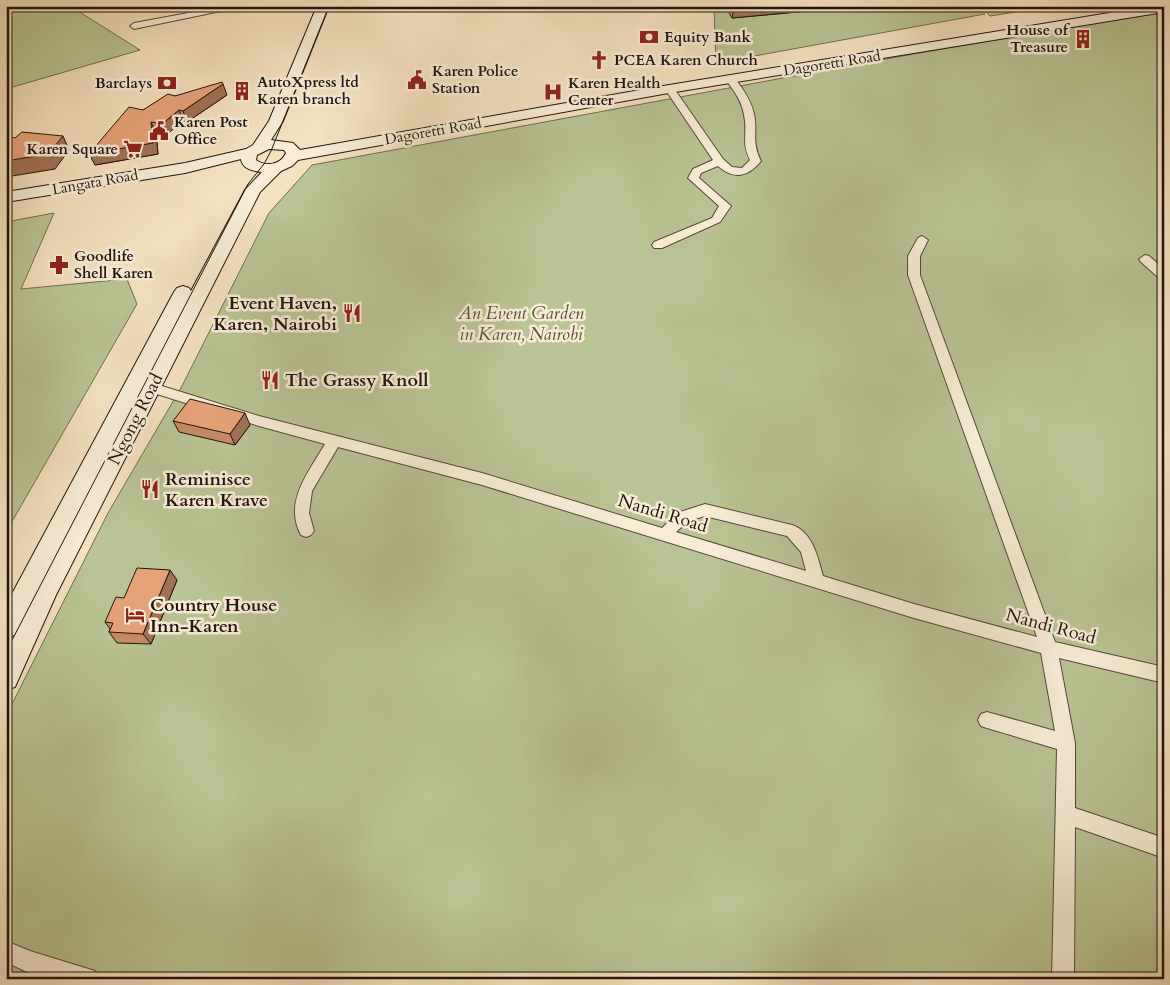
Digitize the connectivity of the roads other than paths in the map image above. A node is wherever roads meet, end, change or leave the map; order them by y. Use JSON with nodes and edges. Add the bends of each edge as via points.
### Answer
{"nodes":[{"id":1,"x":241,"y":6,"type":"edge"},
{"id":2,"x":323,"y":6,"type":"edge"},
{"id":3,"x":334,"y":6,"type":"edge"},
{"id":4,"x":1112,"y":6,"type":"edge"},
{"id":5,"x":1164,"y":8,"type":"edge"},
{"id":6,"x":320,"y":25,"type":"junction"},
{"id":7,"x":134,"y":26,"type":"dead end"},
{"id":8,"x":731,"y":80,"type":"junction"},
{"id":9,"x":670,"y":89,"type":"junction"},
{"id":10,"x":299,"y":102,"type":"dead end"},
{"id":11,"x":291,"y":146,"type":"junction"},
{"id":12,"x":254,"y":158,"type":"junction"},
{"id":13,"x":719,"y":161,"type":"junction"},
{"id":14,"x":276,"y":167,"type":"junction"},
{"id":15,"x":6,"y":197,"type":"edge"},
{"id":16,"x":922,"y":240,"type":"dead end"},
{"id":17,"x":658,"y":245,"type":"dead end"},
{"id":18,"x":1146,"y":259,"type":"dead end"},
{"id":19,"x":1164,"y":276,"type":"edge"},
{"id":20,"x":152,"y":388,"type":"junction"},
{"id":21,"x":334,"y":441,"type":"junction"},
{"id":22,"x":306,"y":530,"type":"dead end"},
{"id":23,"x":666,"y":535,"type":"junction"},
{"id":24,"x":816,"y":581,"type":"junction"},
{"id":25,"x":6,"y":628,"type":"edge"},
{"id":26,"x":1049,"y":648,"type":"junction"},
{"id":27,"x":1164,"y":675,"type":"edge"},
{"id":28,"x":6,"y":679,"type":"edge"},
{"id":29,"x":987,"y":720,"type":"dead end"},
{"id":30,"x":1066,"y":743,"type":"junction"},
{"id":31,"x":1066,"y":814,"type":"junction"},
{"id":32,"x":1164,"y":848,"type":"edge"},
{"id":33,"x":6,"y":951,"type":"edge"},
{"id":34,"x":87,"y":979,"type":"edge"},
{"id":35,"x":1063,"y":979,"type":"edge"}],
"edges":[{"from":1,"to":7,"type":"street"},
{"from":2,"to":6,"type":"main road","name":"Ngong Road"},
{"from":3,"to":6,"type":"main road","name":"Ngong Road"},
{"from":4,"to":11,"type":"main road","name":"Dagoretti Road"},
{"from":5,"to":8,"type":"main road","name":"Dagoretti Road"},
{"from":6,"to":10,"type":"main road","name":"Ngong Road"},
{"from":6,"to":12,"type":"main road","name":"Ngong Road","via":[[276,121]]},
{"from":8,"to":9,"type":"main road","name":"Dagoretti Road"},
{"from":8,"to":13,"type":"street","via":[[745,99],[750,120],[749,148],[756,161],[744,172],[729,170]]},
{"from":9,"to":11,"type":"main road","name":"Dagoretti Road"},
{"from":9,"to":13,"type":"street"},
{"from":11,"to":12,"type":"main road","via":[[275,144]]},
{"from":11,"to":14,"type":"main road","name":"Ngong Road","via":[[285,164]]},
{"from":12,"to":14,"type":"main road"},
{"from":12,"to":15,"type":"main road","name":"Langata Road"},
{"from":12,"to":25,"type":"main road","name":"Ngong Road"},
{"from":13,"to":17,"type":"street","via":[[697,172],[693,178],[701,187],[716,194],[725,206],[722,213],[716,220]]},
{"from":14,"to":20,"type":"main road","name":"Ngong Road","via":[[253,190]]},
{"from":16,"to":26,"type":"street","via":[[914,256],[914,275]]},
{"from":18,"to":19,"type":"street"},
{"from":20,"to":21,"type":"street","name":"Nandi Road"},
{"from":20,"to":28,"type":"main road","name":"Ngong Road","via":[[46,593]]},
{"from":21,"to":22,"type":"street","via":[[305,491],[301,513]]},
{"from":21,"to":23,"type":"street","name":"Nandi Road","via":[[482,479]]},
{"from":23,"to":24,"type":"street","name":"Nandi Road"},
{"from":23,"to":24,"type":"street","via":[[672,523],[691,512],[705,510],[792,531],[808,549]]},
{"from":24,"to":26,"type":"street","name":"Nandi Road"},
{"from":26,"to":27,"type":"street","name":"Nandi Road"},
{"from":26,"to":30,"type":"street"},
{"from":29,"to":30,"type":"street"},
{"from":30,"to":31,"type":"street"},
{"from":31,"to":32,"type":"street"},
{"from":31,"to":35,"type":"street"},
{"from":33,"to":34,"type":"street","via":[[27,961]]}]}
